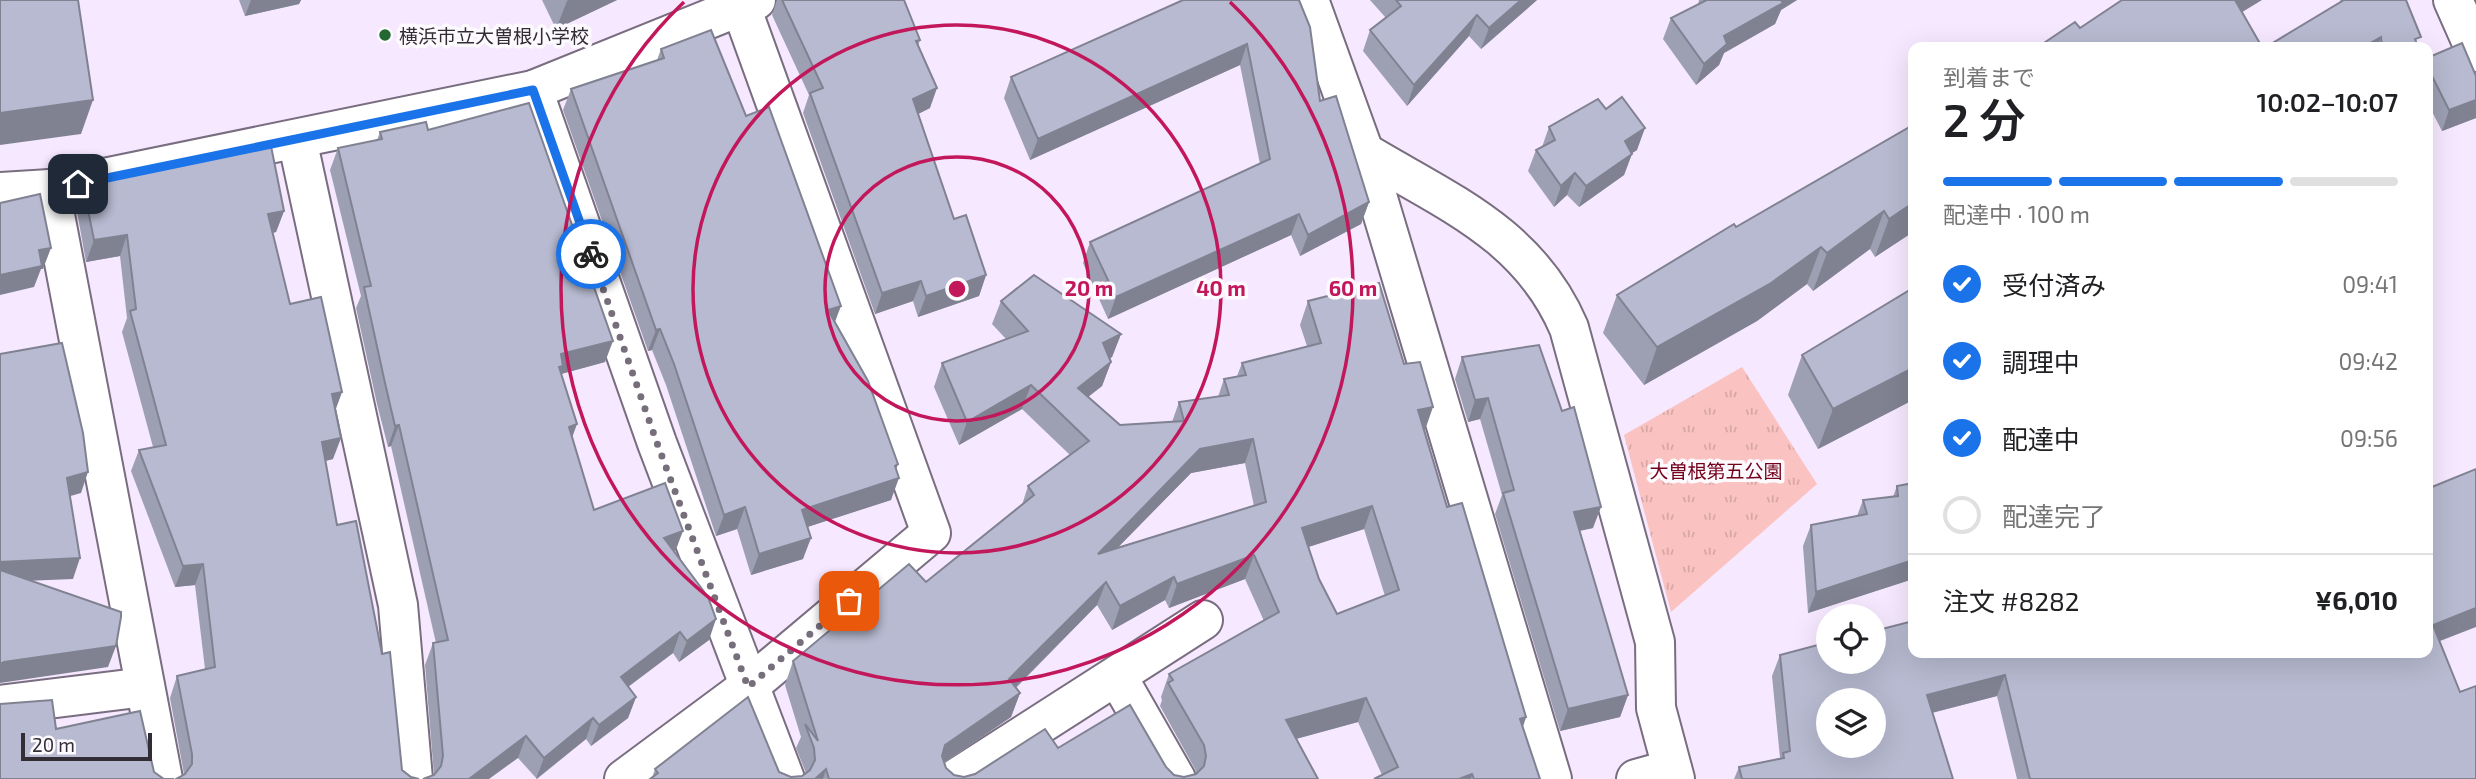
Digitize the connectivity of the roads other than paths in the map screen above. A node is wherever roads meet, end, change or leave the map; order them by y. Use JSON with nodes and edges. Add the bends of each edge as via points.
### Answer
{"nodes":[{"id":1,"x":1309,"y":0,"type":"edge"},
{"id":2,"x":2453,"y":0,"type":"edge"},
{"id":3,"x":748,"y":4,"type":"edge"},
{"id":4,"x":2476,"y":52,"type":"edge"},
{"id":5,"x":533,"y":90,"type":"junction"},
{"id":6,"x":297,"y":139,"type":"junction"},
{"id":7,"x":1364,"y":152,"type":"junction"},
{"id":8,"x":50,"y":189,"type":"junction"},
{"id":9,"x":0,"y":192,"type":"edge"},
{"id":10,"x":1203,"y":620,"type":"dead end"},
{"id":11,"x":1117,"y":676,"type":"junction"},
{"id":12,"x":145,"y":687,"type":"junction"},
{"id":13,"x":748,"y":687,"type":"junction"},
{"id":14,"x":0,"y":705,"type":"edge"},
{"id":15,"x":1661,"y":775,"type":"edge"},
{"id":16,"x":163,"y":779,"type":"edge"},
{"id":17,"x":413,"y":779,"type":"edge"},
{"id":18,"x":624,"y":779,"type":"edge"},
{"id":19,"x":785,"y":779,"type":"edge"},
{"id":20,"x":955,"y":779,"type":"edge"},
{"id":21,"x":1176,"y":779,"type":"edge"},
{"id":22,"x":1552,"y":779,"type":"edge"}],
"edges":[{"from":1,"to":7,"type":"street"},
{"from":2,"to":4,"type":"street"},
{"from":3,"to":5,"type":"street"},
{"from":3,"to":13,"type":"street","via":[[931,533]]},
{"from":5,"to":6,"type":"street"},
{"from":5,"to":13,"type":"street"},
{"from":6,"to":8,"type":"street"},
{"from":6,"to":17,"type":"street","via":[[398,605]]},
{"from":7,"to":15,"type":"street","via":[[1493,229],[1526,258],[1557,300],[1569,328],[1655,642]]},
{"from":7,"to":22,"type":"street"},
{"from":8,"to":9,"type":"street"},
{"from":8,"to":12,"type":"street"},
{"from":10,"to":11,"type":"street"},
{"from":11,"to":20,"type":"street"},
{"from":11,"to":21,"type":"street"},
{"from":12,"to":14,"type":"street"},
{"from":12,"to":16,"type":"street"},
{"from":13,"to":18,"type":"street"},
{"from":13,"to":19,"type":"street"}]}
